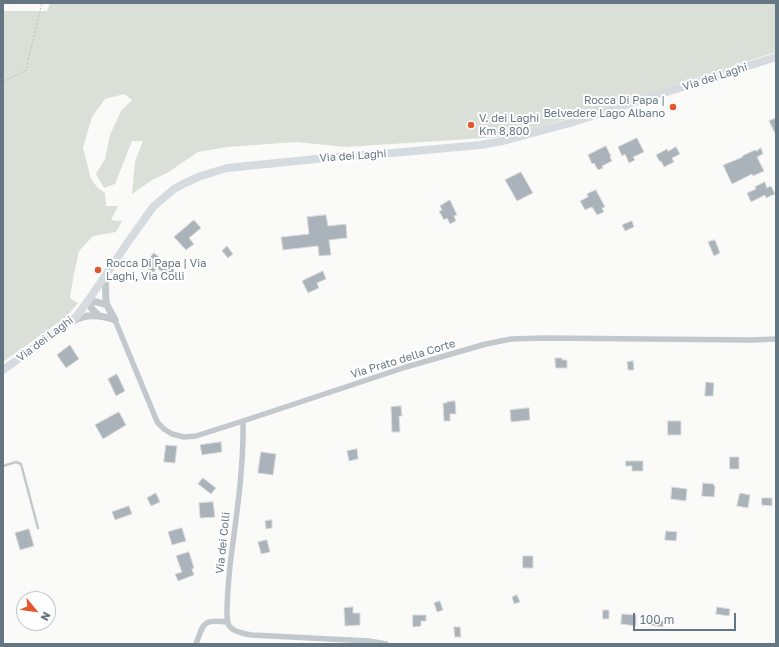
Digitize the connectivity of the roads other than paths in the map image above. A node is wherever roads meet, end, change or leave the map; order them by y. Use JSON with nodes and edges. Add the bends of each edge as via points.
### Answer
{"nodes":[{"id":1,"x":776,"y":58,"type":"edge"},
{"id":2,"x":105,"y":276,"type":"junction"},
{"id":3,"x":88,"y":301,"type":"junction"},
{"id":4,"x":107,"y":305,"type":"junction"},
{"id":5,"x":98,"y":315,"type":"junction"},
{"id":6,"x":116,"y":320,"type":"junction"},
{"id":7,"x":67,"y":324,"type":"junction"},
{"id":8,"x":776,"y":339,"type":"edge"},
{"id":9,"x":3,"y":370,"type":"edge"},
{"id":10,"x":243,"y":421,"type":"junction"},
{"id":11,"x":3,"y":466,"type":"edge"},
{"id":12,"x":38,"y":528,"type":"dead end"},
{"id":13,"x":228,"y":622,"type":"junction"},
{"id":14,"x":196,"y":644,"type":"edge"},
{"id":15,"x":386,"y":644,"type":"edge"}],
"edges":[{"from":1,"to":2,"type":"main road","name":"Via dei Laghi","via":[[564,125],[497,142],[227,168],[206,174],[178,187],[156,204]]},
{"from":2,"to":3,"type":"main road","name":"Via dei Laghi"},
{"from":2,"to":4,"type":"street"},
{"from":3,"to":4,"type":"street"},
{"from":3,"to":5,"type":"street"},
{"from":3,"to":7,"type":"main road","name":"Via dei Laghi"},
{"from":4,"to":6,"type":"street"},
{"from":5,"to":6,"type":"street"},
{"from":5,"to":7,"type":"street","via":[[83,317]]},
{"from":6,"to":10,"type":"street","name":"Via Prato della Corte","via":[[154,416],[169,433],[191,437]]},
{"from":7,"to":9,"type":"main road","name":"Via dei Laghi"},
{"from":8,"to":10,"type":"street","name":"Via Prato della Corte","via":[[544,338],[503,341],[406,367]]},
{"from":10,"to":13,"type":"street","name":"Via dei Colli","via":[[244,445],[229,581]]},
{"from":11,"to":12,"type":"lane","via":[[16,462],[21,464]]},
{"from":13,"to":14,"type":"street","via":[[207,622]]},
{"from":13,"to":15,"type":"street","via":[[230,627],[238,632],[252,635]]}]}
